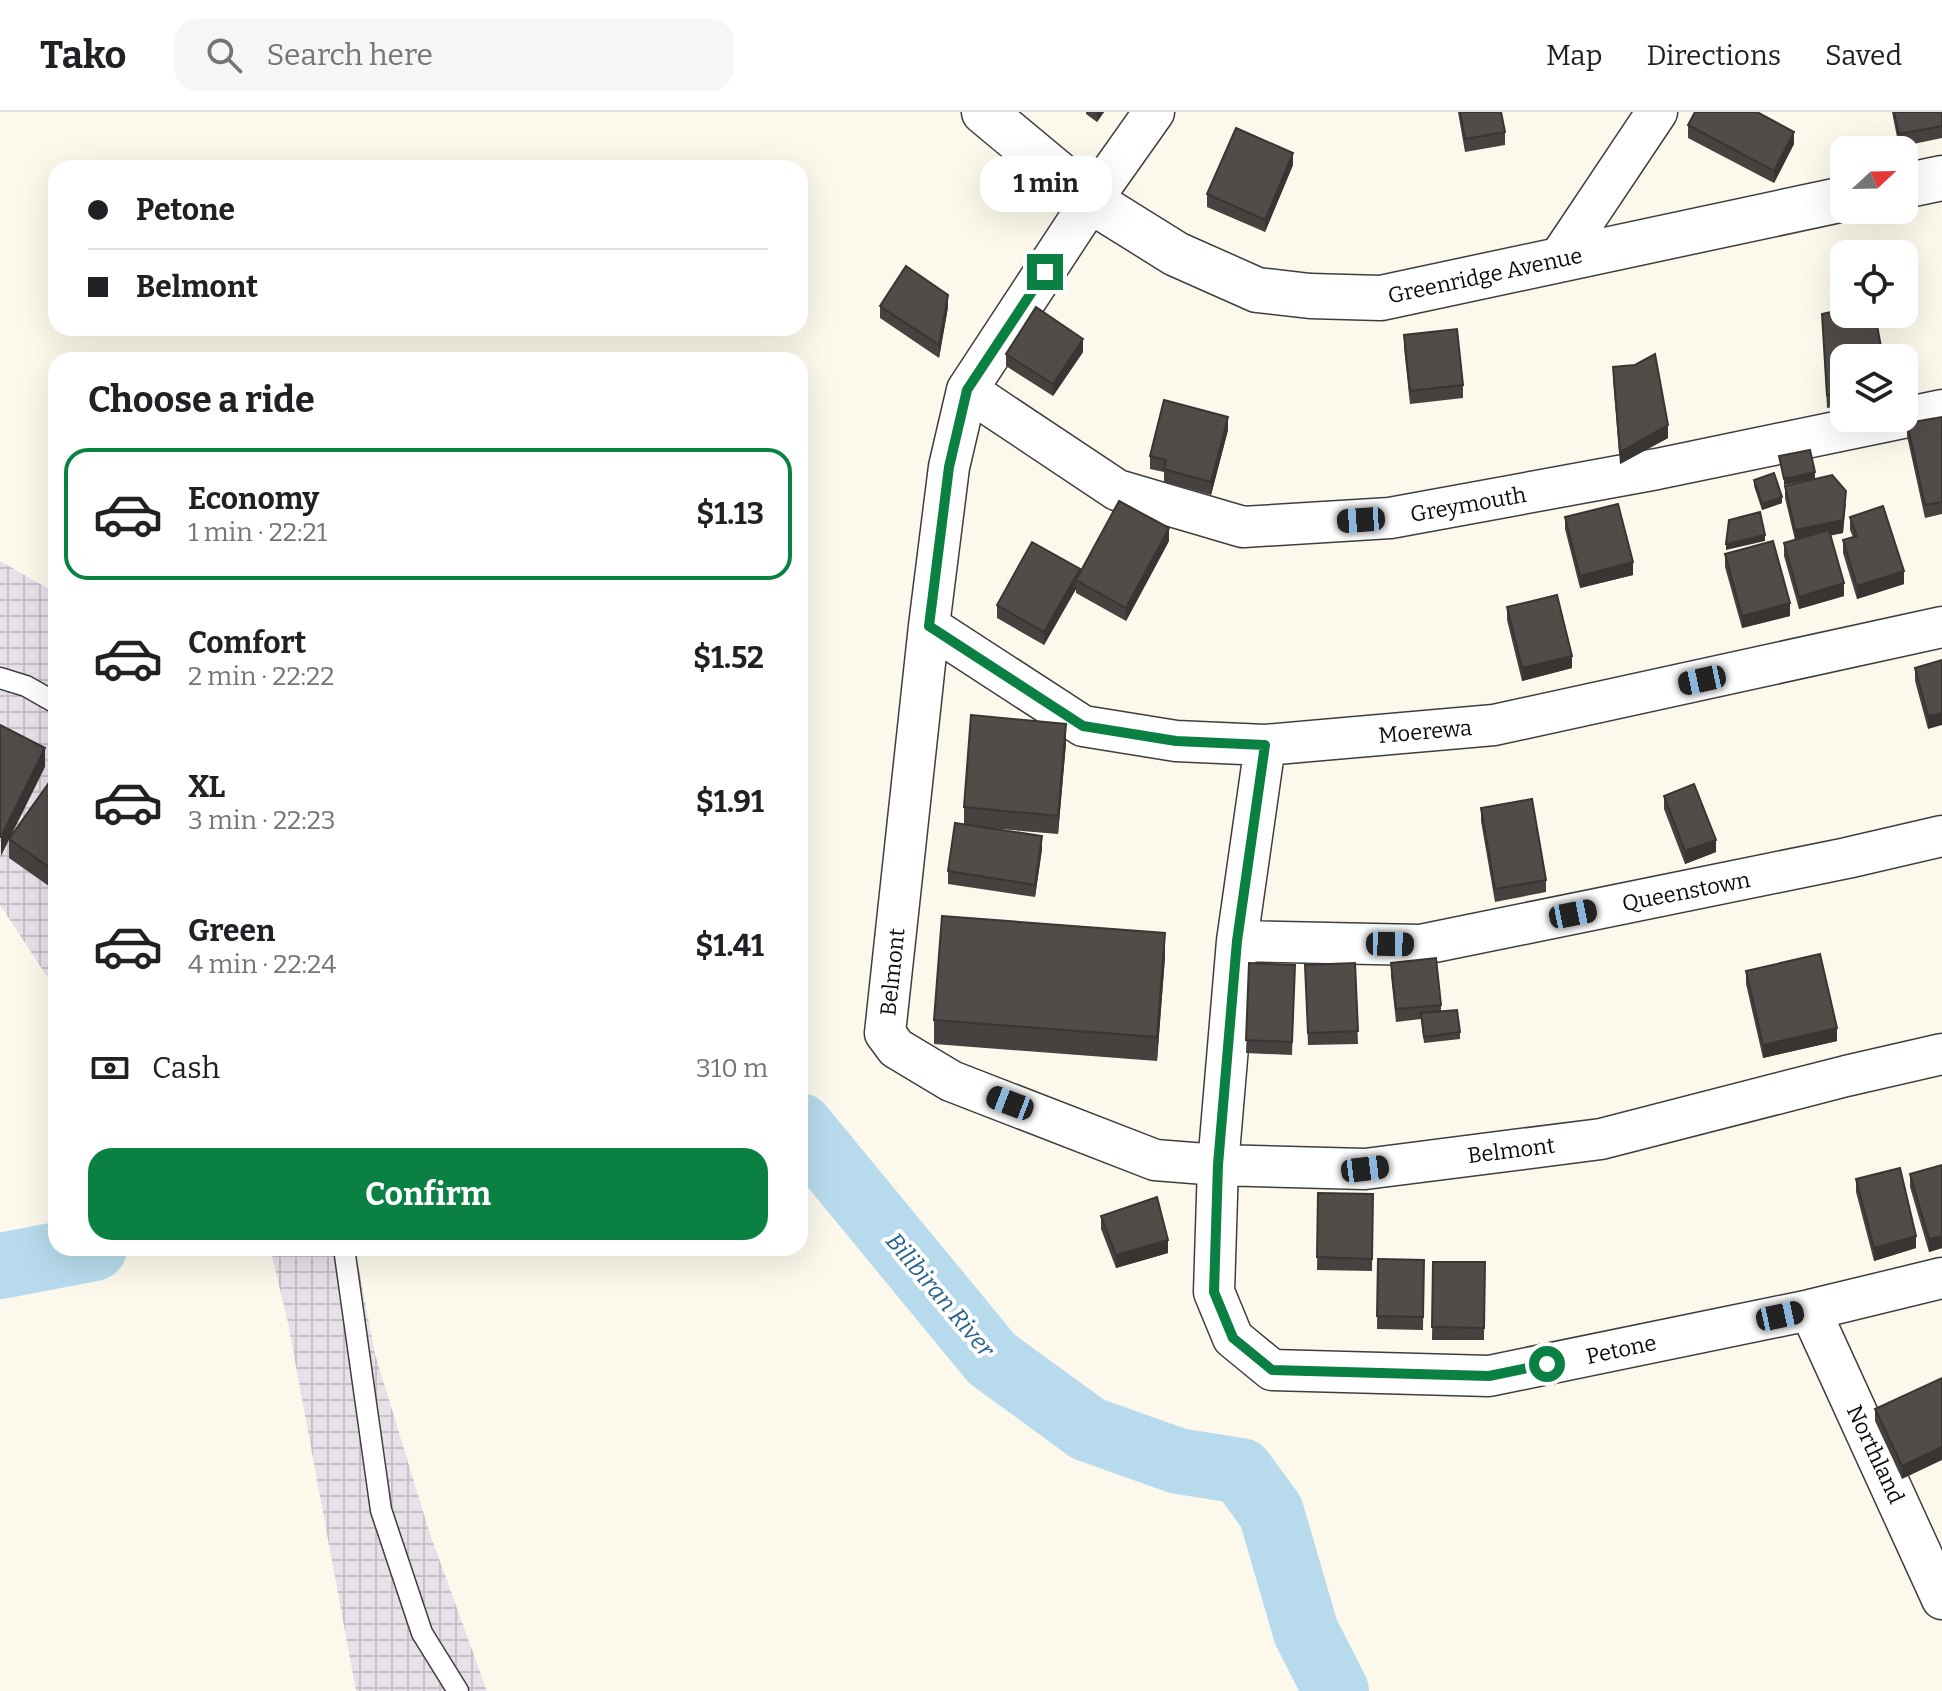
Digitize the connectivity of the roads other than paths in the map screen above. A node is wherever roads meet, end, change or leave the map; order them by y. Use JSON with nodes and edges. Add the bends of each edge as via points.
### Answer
{"nodes":[{"id":1,"x":984,"y":112,"type":"edge"},
{"id":2,"x":1154,"y":112,"type":"edge"},
{"id":3,"x":1657,"y":112,"type":"edge"},
{"id":4,"x":1942,"y":178,"type":"edge"},
{"id":5,"x":1918,"y":183,"type":"edge"},
{"id":6,"x":1091,"y":201,"type":"junction"},
{"id":7,"x":1830,"y":202,"type":"edge"},
{"id":8,"x":1558,"y":260,"type":"junction"},
{"id":9,"x":967,"y":390,"type":"junction"},
{"id":10,"x":1942,"y":410,"type":"edge"},
{"id":11,"x":1918,"y":415,"type":"edge"},
{"id":12,"x":1835,"y":432,"type":"edge"},
{"id":13,"x":929,"y":626,"type":"junction"},
{"id":14,"x":1942,"y":627,"type":"edge"},
{"id":15,"x":0,"y":678,"type":"edge"},
{"id":16,"x":48,"y":698,"type":"edge"},
{"id":17,"x":1265,"y":745,"type":"junction"},
{"id":18,"x":1942,"y":836,"type":"edge"},
{"id":19,"x":1237,"y":941,"type":"junction"},
{"id":20,"x":1942,"y":1054,"type":"edge"},
{"id":21,"x":1218,"y":1165,"type":"junction"},
{"id":22,"x":345,"y":1256,"type":"edge"},
{"id":23,"x":1942,"y":1278,"type":"edge"},
{"id":24,"x":1810,"y":1310,"type":"junction"},
{"id":25,"x":1942,"y":1599,"type":"edge"},
{"id":26,"x":458,"y":1691,"type":"edge"}],
"edges":[{"from":1,"to":6,"type":"street","name":"Greenridge Avenue"},
{"from":2,"to":6,"type":"street","name":"Belmont"},
{"from":3,"to":8,"type":"street"},
{"from":4,"to":5,"type":"street"},
{"from":6,"to":8,"type":"street","name":"Greenridge Avenue","via":[[1176,254],[1257,290],[1381,298]]},
{"from":6,"to":9,"type":"street","name":"Belmont"},
{"from":7,"to":8,"type":"street","name":"Greenridge Avenue"},
{"from":9,"to":12,"type":"street","name":"Greymouth","via":[[1117,490],[1243,527],[1390,518]]},
{"from":9,"to":13,"type":"street","name":"Belmont","via":[[949,467]]},
{"from":10,"to":11,"type":"street","name":"Greymouth"},
{"from":13,"to":17,"type":"street","name":"Moerewa","via":[[1083,726],[1176,741]]},
{"from":13,"to":21,"type":"street","name":"Belmont","via":[[885,1033],[896,1048],[951,1081],[1155,1160]]},
{"from":14,"to":17,"type":"street","name":"Moerewa","via":[[1494,725]]},
{"from":15,"to":16,"type":"lane"},
{"from":17,"to":19,"type":"street","name":"Petone"},
{"from":18,"to":19,"type":"street","name":"Queenstown","via":[[1420,945]]},
{"from":19,"to":21,"type":"street","name":"Petone"},
{"from":20,"to":21,"type":"street","name":"Belmont","via":[[1601,1139],[1365,1169]]},
{"from":21,"to":24,"type":"street","name":"Petone","via":[[1214,1292],[1233,1338],[1272,1370],[1489,1376]]},
{"from":22,"to":26,"type":"lane","via":[[381,1510],[422,1633]]},
{"from":23,"to":24,"type":"street","name":"Petone"},
{"from":24,"to":25,"type":"street","name":"Northland"}]}
